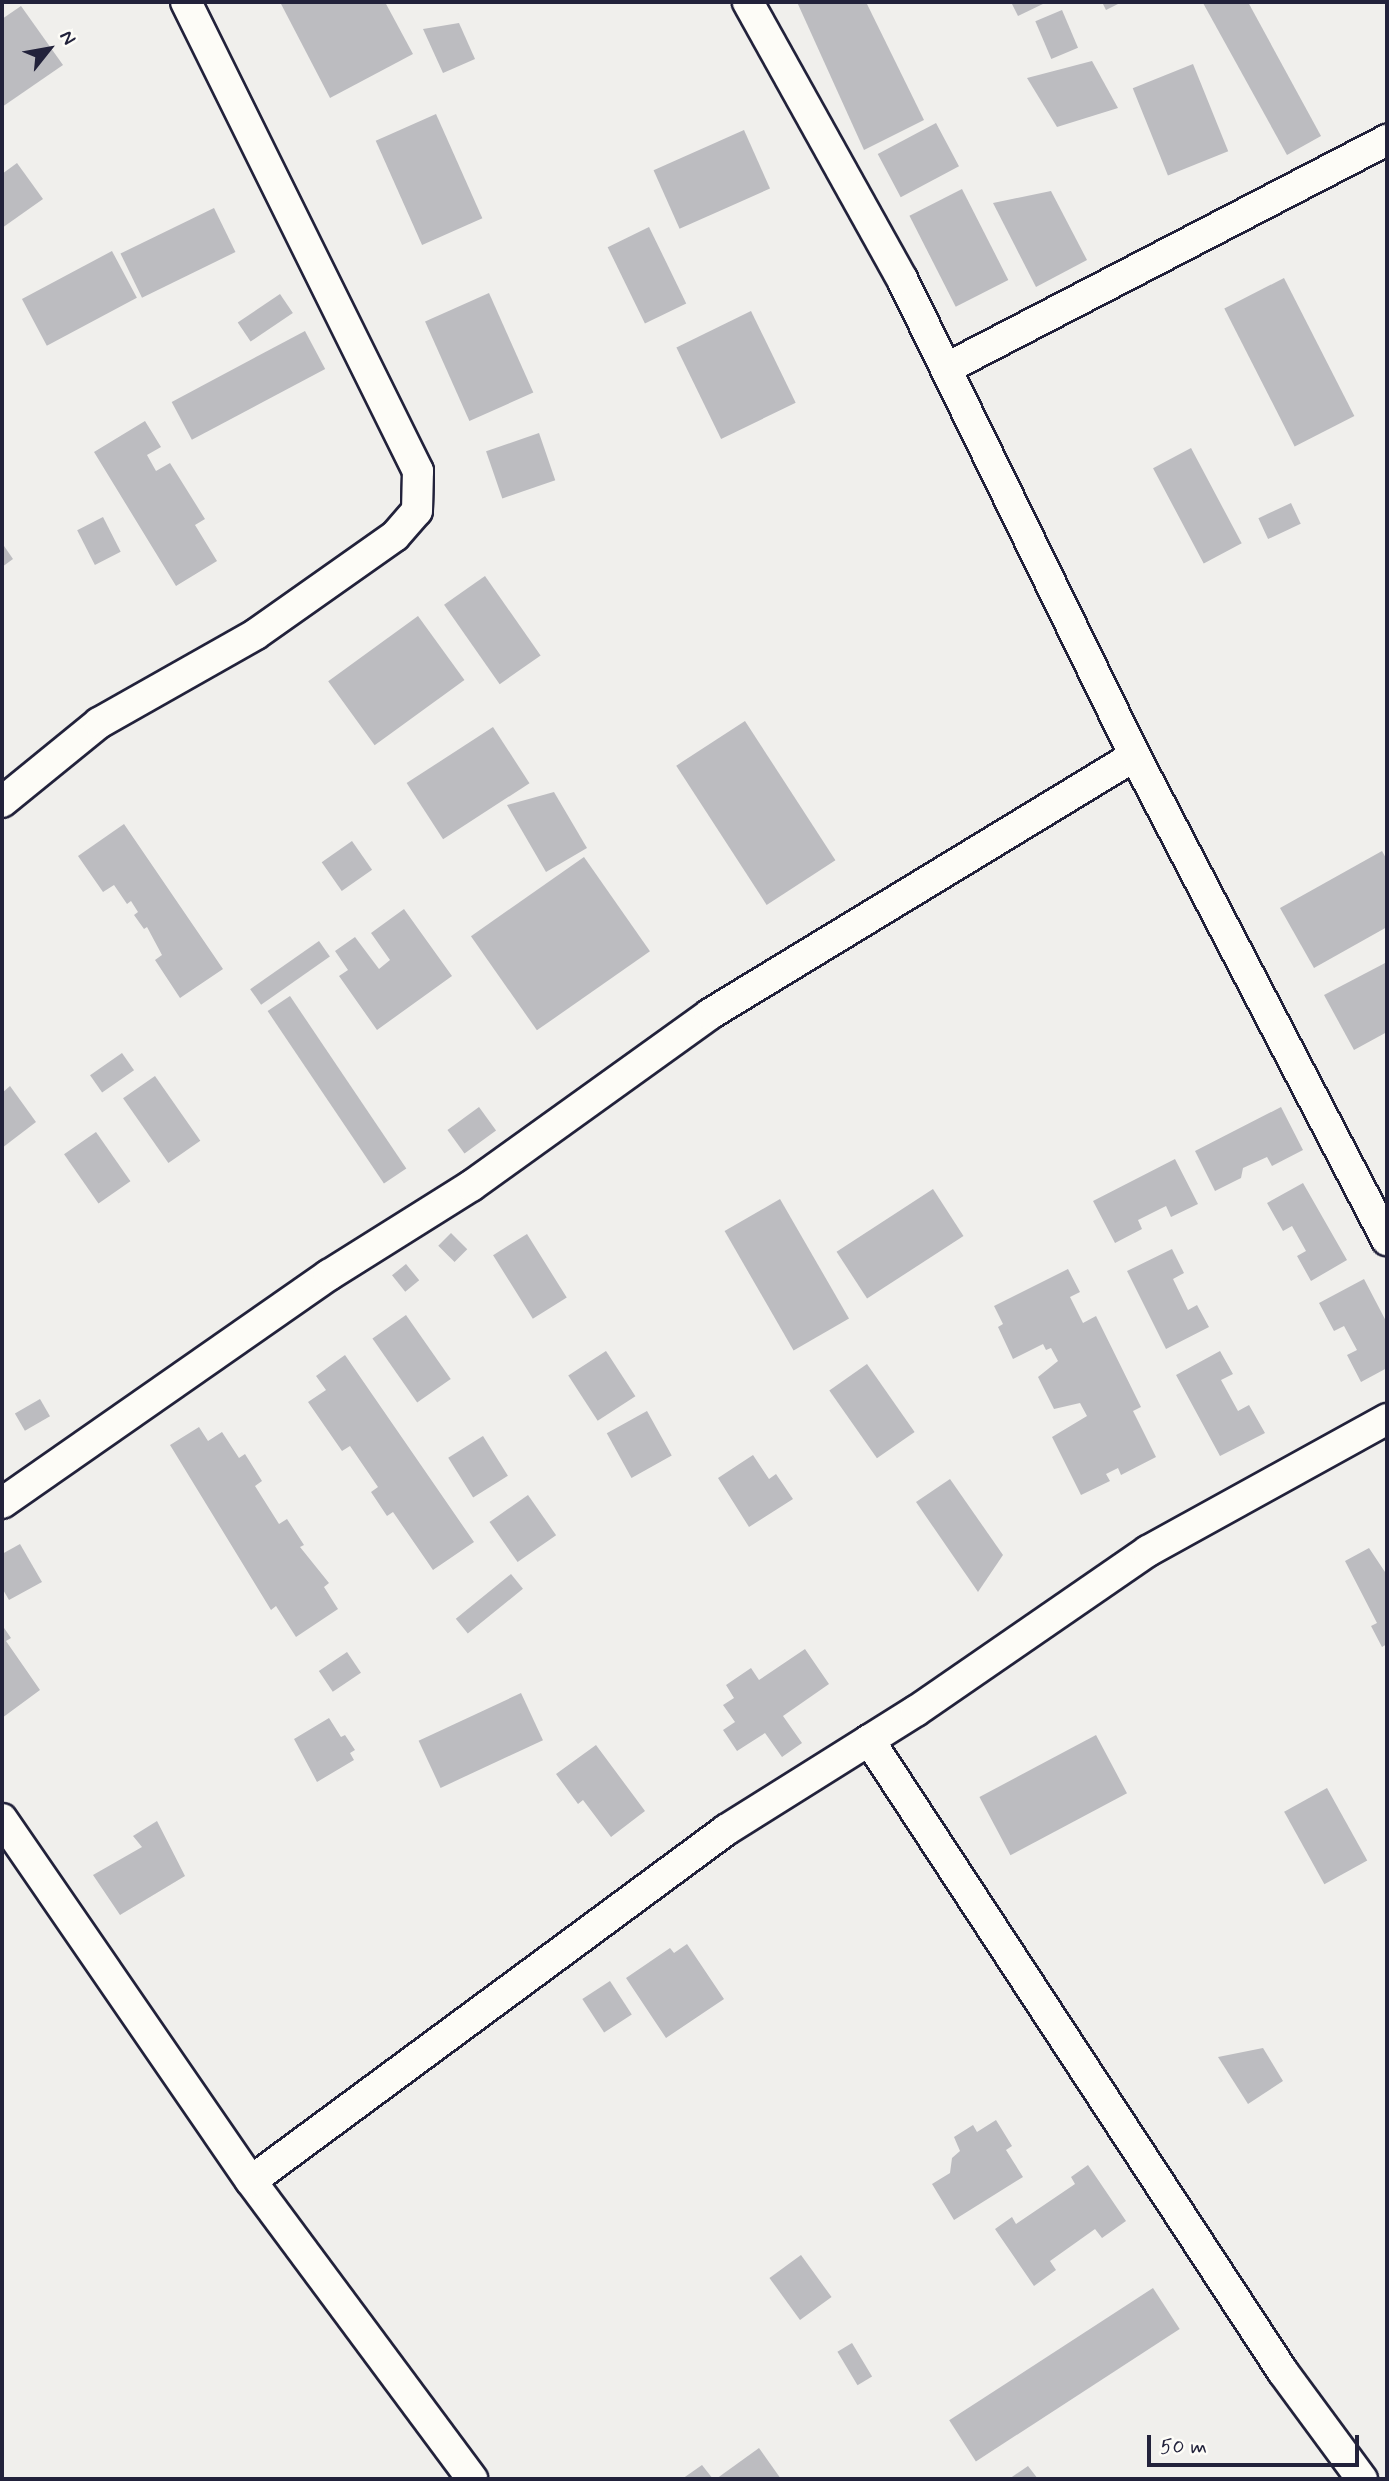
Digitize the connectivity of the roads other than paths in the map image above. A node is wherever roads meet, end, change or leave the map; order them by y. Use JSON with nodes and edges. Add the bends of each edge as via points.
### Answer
{"nodes":[{"id":1,"x":186,"y":2,"type":"edge"},
{"id":2,"x":748,"y":2,"type":"edge"},
{"id":3,"x":1387,"y":141,"type":"edge"},
{"id":4,"x":947,"y":368,"type":"junction"},
{"id":5,"x":1135,"y":757,"type":"junction"},
{"id":6,"x":2,"y":802,"type":"edge"},
{"id":7,"x":1387,"y":1240,"type":"edge"},
{"id":8,"x":1387,"y":1419,"type":"edge"},
{"id":9,"x":2,"y":1503,"type":"edge"},
{"id":10,"x":869,"y":1740,"type":"junction"},
{"id":11,"x":2,"y":1819,"type":"edge"},
{"id":12,"x":251,"y":2181,"type":"junction"},
{"id":13,"x":472,"y":2479,"type":"edge"},
{"id":14,"x":1362,"y":2479,"type":"edge"}],
"edges":[{"from":1,"to":6,"type":"street","via":[[418,471],[417,511],[395,536],[288,611],[99,723]]},
{"from":2,"to":4,"type":"street"},
{"from":3,"to":4,"type":"street"},
{"from":4,"to":5,"type":"street"},
{"from":5,"to":7,"type":"street"},
{"from":5,"to":9,"type":"street","via":[[710,1014],[471,1186],[329,1275]]},
{"from":8,"to":10,"type":"street","via":[[1148,1551]]},
{"from":10,"to":12,"type":"street","via":[[726,1830]]},
{"from":10,"to":14,"type":"street","via":[[1283,2372]]},
{"from":11,"to":12,"type":"street"},
{"from":12,"to":13,"type":"street"}]}
